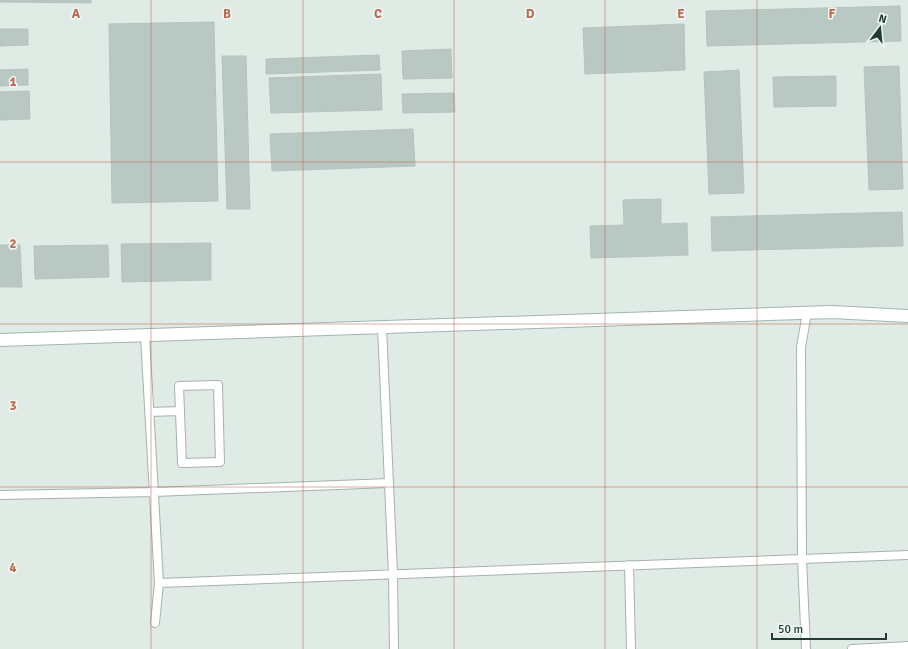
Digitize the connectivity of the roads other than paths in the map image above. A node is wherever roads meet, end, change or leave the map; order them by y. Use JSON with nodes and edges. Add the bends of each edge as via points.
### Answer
{"nodes":[{"id":1,"x":807,"y":313,"type":"junction"},
{"id":2,"x":908,"y":316,"type":"edge"},
{"id":3,"x":382,"y":328,"type":"junction"},
{"id":4,"x":145,"y":336,"type":"junction"},
{"id":5,"x":0,"y":340,"type":"edge"},
{"id":6,"x":180,"y":411,"type":"junction"},
{"id":7,"x":149,"y":412,"type":"junction"},
{"id":8,"x":389,"y":483,"type":"junction"},
{"id":9,"x":154,"y":492,"type":"junction"},
{"id":10,"x":0,"y":495,"type":"edge"},
{"id":11,"x":908,"y":555,"type":"edge"},
{"id":12,"x":802,"y":559,"type":"junction"},
{"id":13,"x":629,"y":566,"type":"junction"},
{"id":14,"x":392,"y":574,"type":"junction"},
{"id":15,"x":159,"y":583,"type":"junction"},
{"id":16,"x":155,"y":623,"type":"dead end"},
{"id":17,"x":908,"y":646,"type":"edge"},
{"id":18,"x":394,"y":649,"type":"edge"},
{"id":19,"x":631,"y":649,"type":"edge"},
{"id":20,"x":806,"y":649,"type":"edge"},
{"id":21,"x":852,"y":649,"type":"edge"}],
"edges":[{"from":1,"to":2,"type":"street"},
{"from":1,"to":3,"type":"street"},
{"from":1,"to":12,"type":"lane","via":[[801,346]]},
{"from":3,"to":4,"type":"street"},
{"from":3,"to":8,"type":"lane"},
{"from":4,"to":5,"type":"street"},
{"from":4,"to":7,"type":"lane"},
{"from":6,"to":6,"type":"lane","via":[[180,386],[218,384],[220,462],[182,463]]},
{"from":6,"to":7,"type":"lane"},
{"from":7,"to":9,"type":"lane"},
{"from":8,"to":9,"type":"lane"},
{"from":8,"to":14,"type":"lane"},
{"from":9,"to":10,"type":"lane"},
{"from":9,"to":15,"type":"lane"},
{"from":11,"to":12,"type":"lane"},
{"from":12,"to":13,"type":"lane"},
{"from":12,"to":20,"type":"lane"},
{"from":13,"to":14,"type":"lane"},
{"from":13,"to":19,"type":"lane"},
{"from":14,"to":15,"type":"lane"},
{"from":14,"to":18,"type":"lane"},
{"from":15,"to":16,"type":"lane"},
{"from":17,"to":21,"type":"lane"}]}
